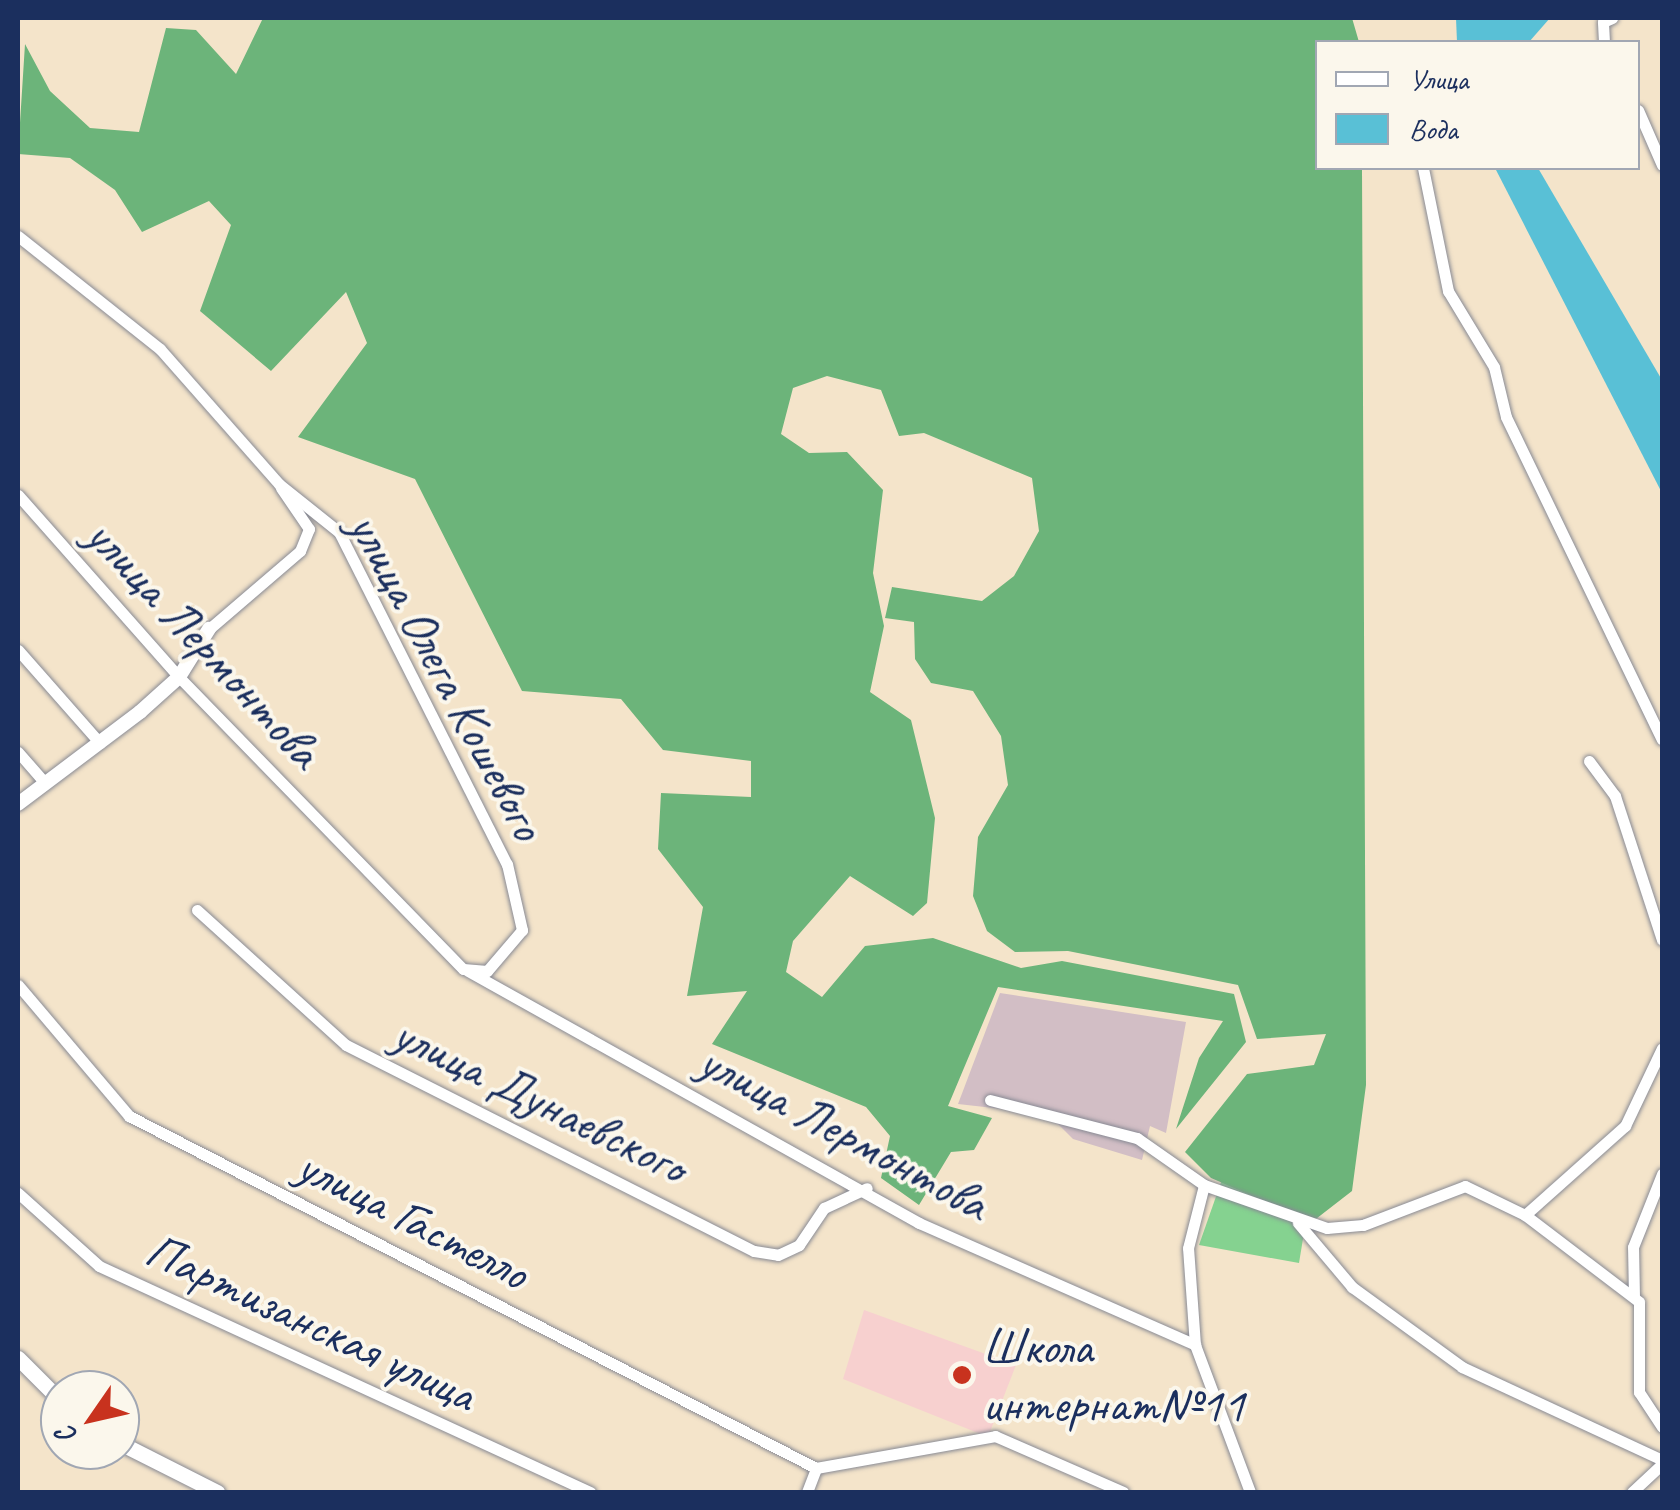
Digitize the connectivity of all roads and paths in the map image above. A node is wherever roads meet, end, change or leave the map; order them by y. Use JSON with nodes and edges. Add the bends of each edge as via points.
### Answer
{"nodes":[{"id":1,"x":1612,"y":18,"type":"edge"},
{"id":2,"x":1604,"y":40,"type":"edge"},
{"id":3,"x":1640,"y":115,"type":"edge"},
{"id":4,"x":1662,"y":166,"type":"edge"},
{"id":5,"x":1423,"y":170,"type":"edge"},
{"id":6,"x":18,"y":236,"type":"edge"},
{"id":7,"x":279,"y":484,"type":"junction"},
{"id":8,"x":18,"y":495,"type":"edge"},
{"id":9,"x":209,"y":629,"type":"joint"},
{"id":10,"x":18,"y":650,"type":"edge"},
{"id":11,"x":178,"y":677,"type":"junction"},
{"id":12,"x":1662,"y":739,"type":"edge"},
{"id":13,"x":100,"y":743,"type":"junction"},
{"id":14,"x":18,"y":752,"type":"edge"},
{"id":15,"x":1589,"y":761,"type":"dead end"},
{"id":16,"x":44,"y":782,"type":"junction"},
{"id":17,"x":18,"y":804,"type":"edge"},
{"id":18,"x":198,"y":910,"type":"dead end"},
{"id":19,"x":1662,"y":940,"type":"edge"},
{"id":20,"x":463,"y":969,"type":"junction"},
{"id":21,"x":18,"y":985,"type":"edge"},
{"id":22,"x":1662,"y":1048,"type":"edge"},
{"id":23,"x":990,"y":1100,"type":"dead end"},
{"id":24,"x":1662,"y":1174,"type":"edge"},
{"id":25,"x":1204,"y":1185,"type":"junction"},
{"id":26,"x":868,"y":1188,"type":"junction"},
{"id":27,"x":18,"y":1193,"type":"edge"},
{"id":28,"x":1525,"y":1215,"type":"junction"},
{"id":29,"x":1298,"y":1223,"type":"junction"},
{"id":30,"x":1634,"y":1296,"type":"junction"},
{"id":31,"x":1195,"y":1345,"type":"junction"},
{"id":32,"x":18,"y":1358,"type":"edge"},
{"id":33,"x":40,"y":1380,"type":"edge"},
{"id":34,"x":1662,"y":1427,"type":"edge"},
{"id":35,"x":140,"y":1454,"type":"edge"},
{"id":36,"x":1662,"y":1462,"type":"edge"},
{"id":37,"x":816,"y":1468,"type":"junction"},
{"id":38,"x":216,"y":1492,"type":"edge"},
{"id":39,"x":590,"y":1492,"type":"edge"},
{"id":40,"x":806,"y":1492,"type":"edge"},
{"id":41,"x":1123,"y":1492,"type":"edge"},
{"id":42,"x":1250,"y":1492,"type":"edge"},
{"id":43,"x":1632,"y":1492,"type":"edge"}],
"edges":[{"from":1,"to":2,"type":"street","via":[[1603,22]]},
{"from":3,"to":4,"type":"street"},
{"from":5,"to":12,"type":"street","via":[[1448,291],[1494,367],[1506,417]]},
{"from":6,"to":7,"type":"street","name":"улица Олега Кошевого","via":[[160,349]]},
{"from":7,"to":9,"type":"street","via":[[309,530],[300,552]]},
{"from":7,"to":20,"type":"street","name":"улица Олега Кошевого","via":[[339,532],[507,864],[522,930],[487,971]]},
{"from":8,"to":11,"type":"street","name":"улица Лермонтова"},
{"from":9,"to":11,"type":"street"},
{"from":10,"to":13,"type":"street"},
{"from":11,"to":13,"type":"street"},
{"from":11,"to":20,"type":"street","name":"улица Лермонтова"},
{"from":13,"to":16,"type":"street"},
{"from":14,"to":16,"type":"street"},
{"from":15,"to":19,"type":"street","via":[[1615,796]]},
{"from":16,"to":17,"type":"street"},
{"from":18,"to":26,"type":"street","name":"улица Дунаевского","via":[[346,1045],[754,1251],[778,1255],[798,1244],[824,1208]]},
{"from":20,"to":26,"type":"street","name":"улица Лермонтова"},
{"from":21,"to":37,"type":"street","name":"улица Гастелло","via":[[129,1116]]},
{"from":22,"to":28,"type":"street","via":[[1626,1126]]},
{"from":23,"to":25,"type":"street","via":[[1137,1138]]},
{"from":24,"to":30,"type":"street","via":[[1633,1247]]},
{"from":25,"to":29,"type":"street"},
{"from":25,"to":31,"type":"street","via":[[1188,1248]]},
{"from":26,"to":31,"type":"street","name":"улица Лермонтова","via":[[919,1223]]},
{"from":27,"to":39,"type":"street","name":"Партизанская улица","via":[[99,1266]]},
{"from":28,"to":29,"type":"street","via":[[1465,1186],[1389,1217]]},
{"from":28,"to":30,"type":"street"},
{"from":29,"to":36,"type":"street","via":[[1352,1287],[1462,1367]]},
{"from":30,"to":34,"type":"street","via":[[1644,1334],[1639,1392]]},
{"from":31,"to":42,"type":"street"},
{"from":32,"to":33,"type":"main road"},
{"from":35,"to":38,"type":"main road"},
{"from":36,"to":43,"type":"street"},
{"from":37,"to":40,"type":"street"},
{"from":37,"to":41,"type":"street","via":[[995,1436]]}]}
